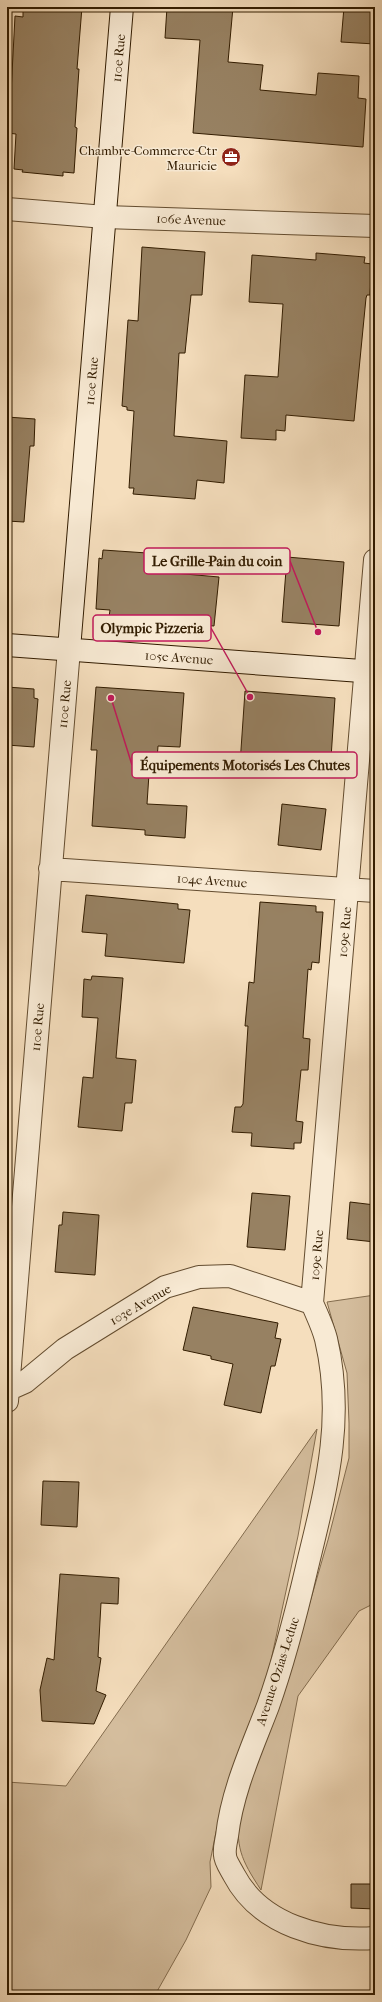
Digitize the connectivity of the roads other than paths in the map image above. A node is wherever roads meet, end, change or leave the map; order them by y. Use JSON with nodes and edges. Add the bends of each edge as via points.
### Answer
{"nodes":[{"id":1,"x":122,"y":7,"type":"edge"},
{"id":2,"x":7,"y":209,"type":"edge"},
{"id":3,"x":105,"y":217,"type":"junction"},
{"id":4,"x":375,"y":226,"type":"edge"},
{"id":5,"x":375,"y":560,"type":"edge"},
{"id":6,"x":7,"y":645,"type":"edge"},
{"id":7,"x":69,"y":649,"type":"junction"},
{"id":8,"x":370,"y":672,"type":"edge"},
{"id":9,"x":50,"y":869,"type":"junction"},
{"id":10,"x":347,"y":890,"type":"junction"},
{"id":11,"x":375,"y":891,"type":"edge"},
{"id":12,"x":312,"y":1303,"type":"junction"},
{"id":13,"x":7,"y":1393,"type":"edge"},
{"id":14,"x":375,"y":1938,"type":"edge"}],
"edges":[{"from":1,"to":3,"type":"street","name":"110e Rue"},
{"from":2,"to":3,"type":"street","name":"106e Avenue"},
{"from":3,"to":4,"type":"street","name":"106e Avenue"},
{"from":3,"to":7,"type":"street","name":"110e Rue"},
{"from":5,"to":8,"type":"street","name":"109e Rue"},
{"from":6,"to":7,"type":"street","name":"105e Avenue"},
{"from":7,"to":8,"type":"street","name":"105e Avenue"},
{"from":7,"to":9,"type":"street","name":"110e Rue"},
{"from":8,"to":10,"type":"street","name":"109e Rue"},
{"from":9,"to":10,"type":"street","name":"104e Avenue"},
{"from":9,"to":13,"type":"street","name":"110e Rue"},
{"from":10,"to":11,"type":"street","name":"104e Avenue"},
{"from":10,"to":12,"type":"street","name":"109e Rue"},
{"from":12,"to":13,"type":"street","name":"103e Avenue","via":[[230,1276],[198,1277],[165,1287],[66,1349]]},
{"from":12,"to":14,"type":"street","name":"Avenue Ozias-Leduc","via":[[326,1337],[332,1374],[334,1435],[328,1479],[276,1683],[239,1784],[229,1820],[224,1856],[239,1885],[258,1906],[291,1927],[334,1937]]}]}
